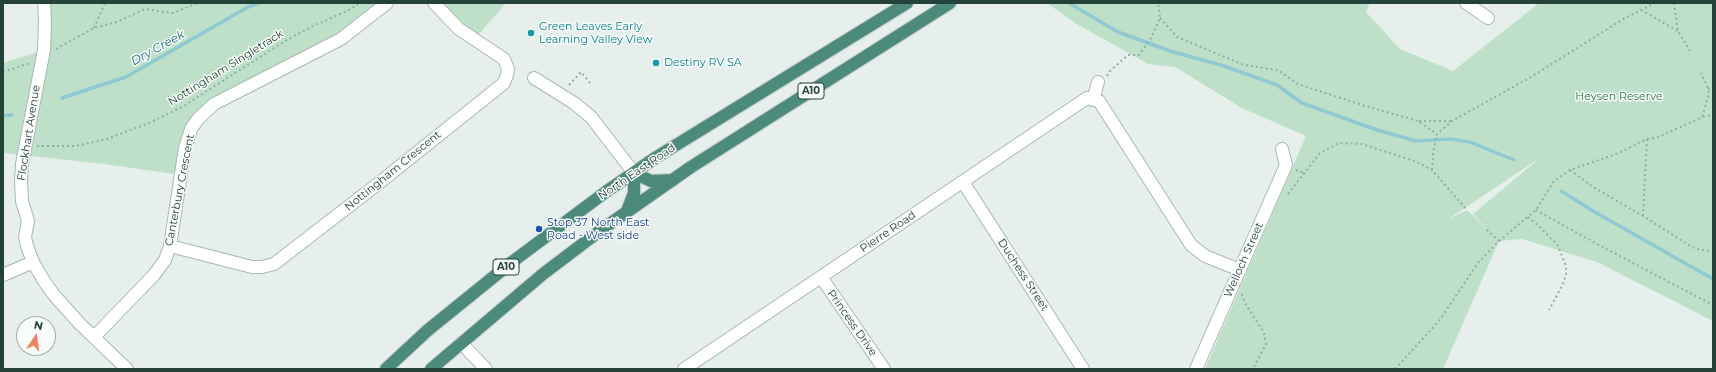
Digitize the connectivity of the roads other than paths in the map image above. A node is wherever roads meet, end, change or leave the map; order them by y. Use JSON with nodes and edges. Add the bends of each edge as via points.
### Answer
{"nodes":[{"id":1,"x":44,"y":3,"type":"edge"},
{"id":2,"x":386,"y":3,"type":"edge"},
{"id":3,"x":434,"y":3,"type":"edge"},
{"id":4,"x":907,"y":3,"type":"edge"},
{"id":5,"x":950,"y":3,"type":"edge"},
{"id":6,"x":1466,"y":3,"type":"edge"},
{"id":7,"x":1488,"y":18,"type":"dead end"},
{"id":8,"x":534,"y":78,"type":"dead end"},
{"id":9,"x":1098,"y":82,"type":"road end"},
{"id":10,"x":1093,"y":100,"type":"junction"},
{"id":11,"x":1282,"y":149,"type":"dead end"},
{"id":12,"x":634,"y":173,"type":"junction"},
{"id":13,"x":673,"y":180,"type":"junction"},
{"id":14,"x":963,"y":182,"type":"junction"},
{"id":15,"x":627,"y":211,"type":"junction"},
{"id":16,"x":170,"y":246,"type":"junction"},
{"id":17,"x":33,"y":262,"type":"junction"},
{"id":18,"x":1240,"y":270,"type":"junction"},
{"id":19,"x":3,"y":275,"type":"edge"},
{"id":20,"x":821,"y":277,"type":"junction"},
{"id":21,"x":94,"y":338,"type":"junction"},
{"id":22,"x":461,"y":343,"type":"junction"},
{"id":23,"x":127,"y":369,"type":"edge"},
{"id":24,"x":386,"y":369,"type":"edge"},
{"id":25,"x":431,"y":369,"type":"edge"},
{"id":26,"x":486,"y":369,"type":"edge"},
{"id":27,"x":684,"y":369,"type":"edge"},
{"id":28,"x":884,"y":369,"type":"edge"},
{"id":29,"x":1083,"y":369,"type":"edge"},
{"id":30,"x":1196,"y":369,"type":"edge"}],
"edges":[{"from":1,"to":17,"type":"street","name":"Flockhart Avenue","via":[[43,55],[21,172],[21,189],[28,221],[25,237]]},
{"from":2,"to":16,"type":"street","name":"Canterbury Crescent","via":[[342,39],[214,104],[202,114],[191,129],[185,148]]},
{"from":3,"to":16,"type":"street","name":"Nottingham Crescent","via":[[459,29],[504,59],[508,69],[504,83],[274,264],[252,267]]},
{"from":4,"to":12,"type":"highway","name":"North East Road","number":"A10"},
{"from":5,"to":13,"type":"highway","number":"A10"},
{"from":6,"to":7,"type":"street"},
{"from":8,"to":12,"type":"street","via":[[591,117]]},
{"from":9,"to":10,"type":"street"},
{"from":10,"to":14,"type":"street","name":"Pierre Road","via":[[1087,98]]},
{"from":10,"to":18,"type":"street","via":[[1099,101],[1191,245],[1205,256]]},
{"from":11,"to":18,"type":"street","name":"Welloch Street","via":[[1286,165]]},
{"from":12,"to":13,"type":"highway","via":[[651,181]]},
{"from":12,"to":15,"type":"highway","via":[[634,193]]},
{"from":12,"to":24,"type":"highway","name":"North East Road","number":"A10","via":[[512,262],[428,330]]},
{"from":13,"to":15,"type":"highway","number":"A10"},
{"from":14,"to":20,"type":"street","name":"Pierre Road"},
{"from":14,"to":29,"type":"street","name":"Duchess Street"},
{"from":15,"to":22,"type":"highway","number":"A10","via":[[544,274]]},
{"from":16,"to":21,"type":"street","name":"Canterbury Crescent","via":[[162,265]]},
{"from":17,"to":19,"type":"street"},
{"from":17,"to":21,"type":"street","name":"Flockhart Avenue","via":[[54,295]]},
{"from":18,"to":30,"type":"street","name":"Welloch Street"},
{"from":20,"to":27,"type":"street","name":"Pierre Road"},
{"from":20,"to":28,"type":"street","name":"Princess Drive"},
{"from":21,"to":23,"type":"street","name":"Flockhart Avenue"},
{"from":22,"to":25,"type":"highway","number":"A10"},
{"from":22,"to":26,"type":"street"}]}
